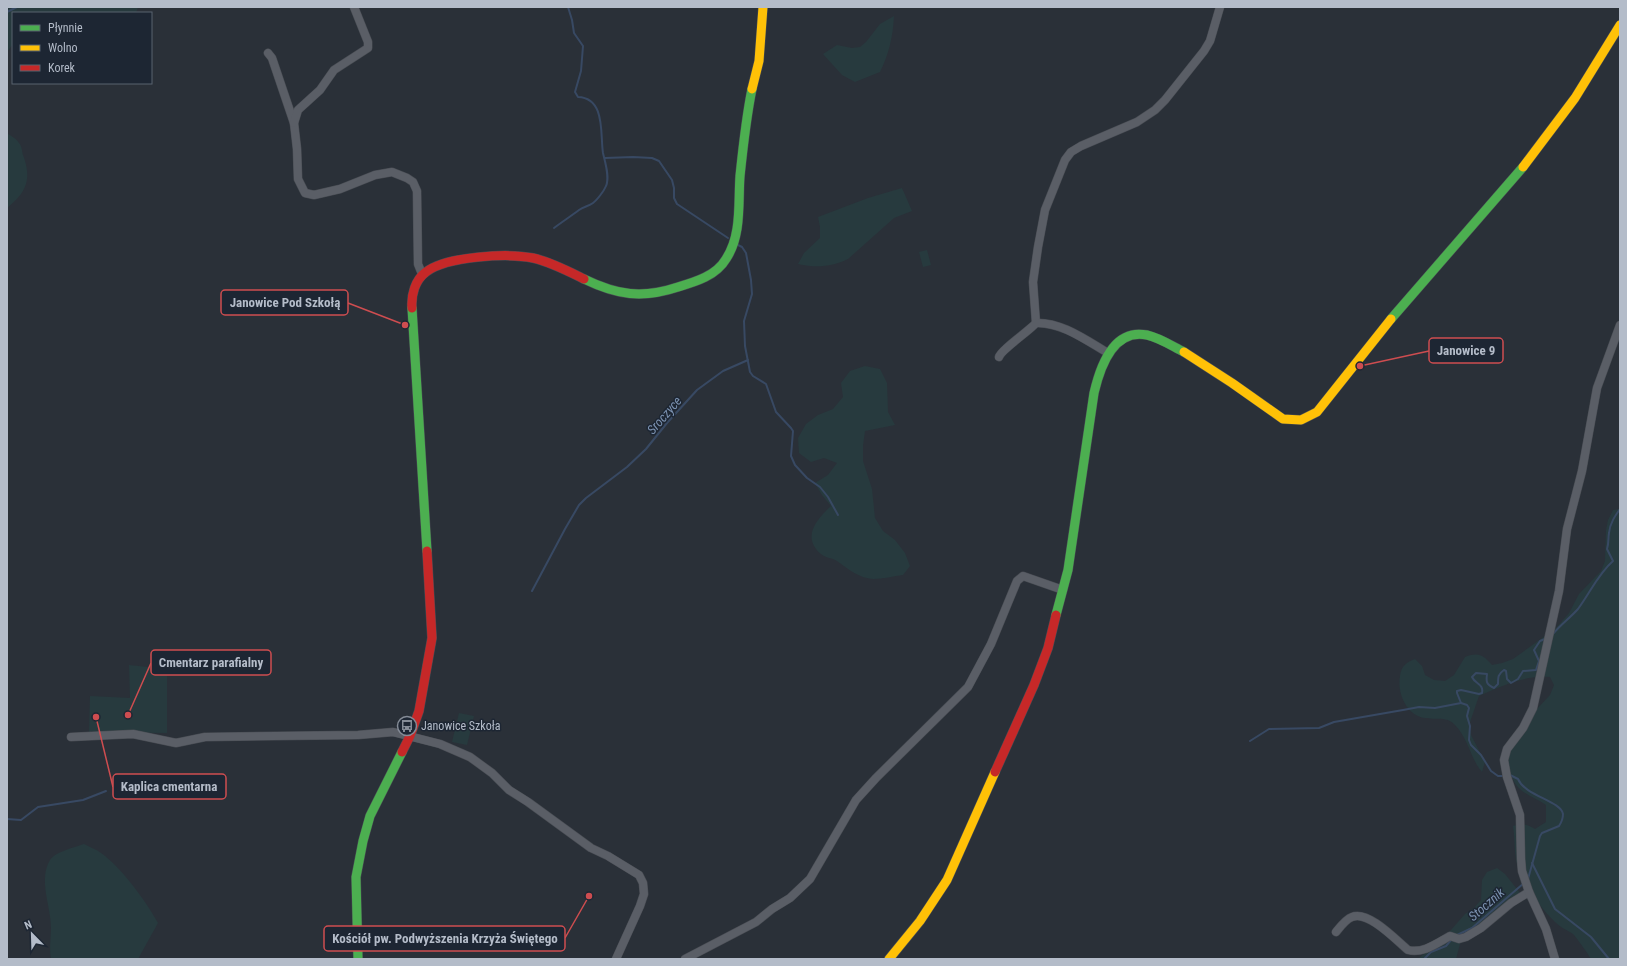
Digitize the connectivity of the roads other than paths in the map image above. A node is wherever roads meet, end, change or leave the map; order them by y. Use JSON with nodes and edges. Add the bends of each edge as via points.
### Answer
{"nodes":[{"id":1,"x":354,"y":7,"type":"edge"},
{"id":2,"x":763,"y":7,"type":"edge"},
{"id":3,"x":1220,"y":7,"type":"edge"},
{"id":4,"x":1620,"y":25,"type":"edge"},
{"id":5,"x":268,"y":53,"type":"dead end"},
{"id":6,"x":294,"y":123,"type":"junction"},
{"id":7,"x":422,"y":274,"type":"junction"},
{"id":8,"x":1036,"y":323,"type":"junction"},
{"id":9,"x":1620,"y":324,"type":"edge"},
{"id":10,"x":1108,"y":354,"type":"junction"},
{"id":11,"x":999,"y":357,"type":"dead end"},
{"id":12,"x":1063,"y":590,"type":"junction"},
{"id":13,"x":410,"y":736,"type":"junction"},
{"id":14,"x":72,"y":737,"type":"dead end"},
{"id":15,"x":1529,"y":892,"type":"junction"},
{"id":16,"x":1336,"y":932,"type":"dead end"},
{"id":17,"x":358,"y":959,"type":"edge"},
{"id":18,"x":616,"y":959,"type":"edge"},
{"id":19,"x":685,"y":959,"type":"edge"},
{"id":20,"x":889,"y":959,"type":"edge"},
{"id":21,"x":1555,"y":959,"type":"edge"}],
"edges":[{"from":1,"to":6,"type":"street","via":[[368,48],[334,70],[320,90],[298,110]]},
{"from":2,"to":7,"type":"street","via":[[760,58],[740,168],[733,244],[726,259],[714,272],[698,282],[644,294],[618,293],[558,266],[531,258],[482,256],[431,267]]},
{"from":3,"to":8,"type":"street","via":[[1210,41],[1204,51],[1155,110],[1137,122],[1080,146],[1065,160],[1045,210],[1038,247],[1033,282]]},
{"from":4,"to":10,"type":"street","via":[[1575,98],[1514,179],[1385,326],[1317,412],[1296,422],[1283,419],[1182,350],[1148,335],[1135,334],[1116,345]]},
{"from":5,"to":6,"type":"street","via":[[272,58]]},
{"from":6,"to":7,"type":"street","via":[[298,179],[305,193],[314,195],[340,189],[375,175],[392,172],[413,182],[417,191],[418,264]]},
{"from":7,"to":13,"type":"street","via":[[411,299],[432,638],[419,711]]},
{"from":8,"to":10,"type":"street","via":[[1072,332]]},
{"from":8,"to":11,"type":"street","via":[[1000,352]]},
{"from":9,"to":15,"type":"street","via":[[1597,388],[1582,470],[1567,528],[1559,590],[1533,708],[1504,755],[1504,766],[1520,815],[1522,871]]},
{"from":10,"to":12,"type":"street","via":[[1094,393]]},
{"from":12,"to":19,"type":"street","via":[[1020,577],[991,644],[968,687],[856,800],[810,879],[790,898],[756,922]]},
{"from":12,"to":20,"type":"street","via":[[1048,648],[1034,685],[947,880],[913,931]]},
{"from":13,"to":14,"type":"street","via":[[393,732],[358,735],[206,737],[176,743],[133,734]]},
{"from":13,"to":17,"type":"street","via":[[370,816],[363,841],[356,878]]},
{"from":13,"to":18,"type":"street","via":[[440,744],[470,757],[509,790],[591,848],[639,875],[644,894]]},
{"from":15,"to":16,"type":"street","via":[[1511,902],[1466,938],[1450,936],[1425,950],[1408,950],[1369,918],[1359,915],[1351,917]]},
{"from":15,"to":21,"type":"street","via":[[1546,929]]}]}
